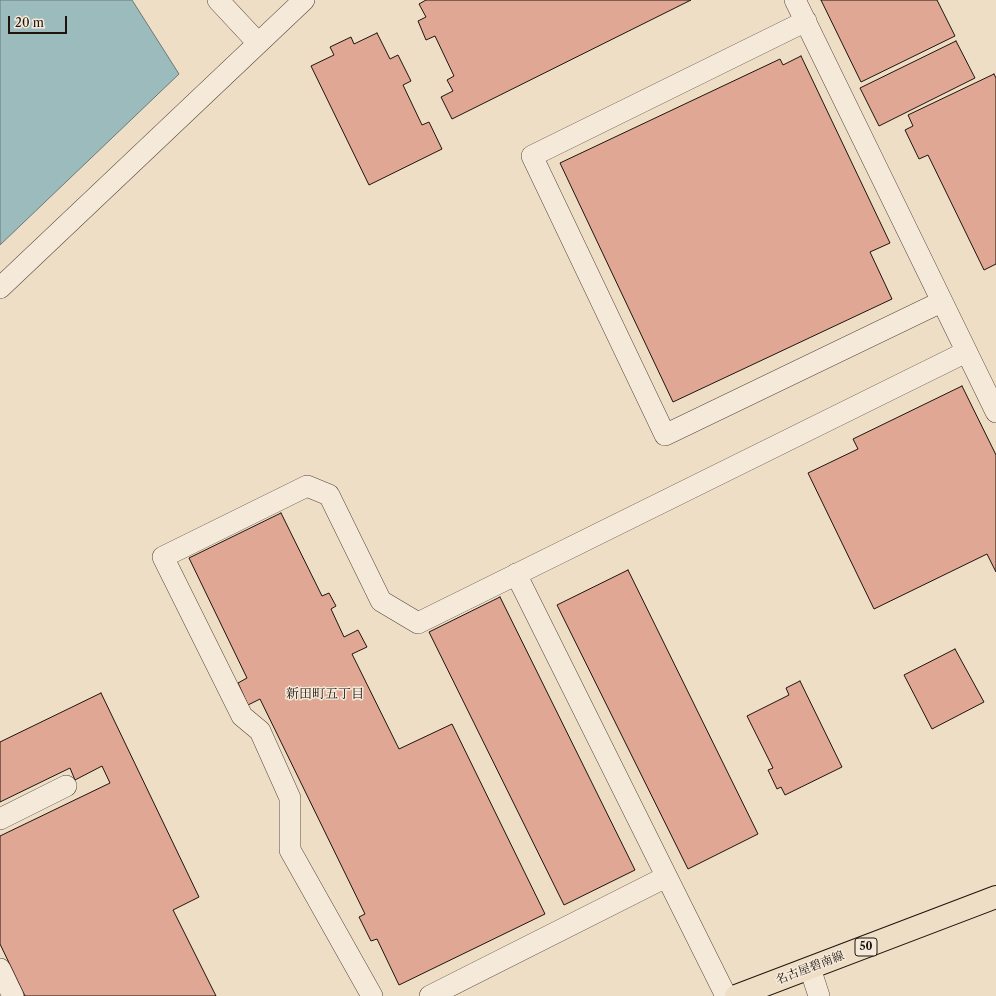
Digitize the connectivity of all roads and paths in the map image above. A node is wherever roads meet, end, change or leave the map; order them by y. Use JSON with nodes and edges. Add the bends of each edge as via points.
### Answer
{"nodes":[{"id":1,"x":218,"y":0,"type":"edge"},
{"id":2,"x":304,"y":0,"type":"edge"},
{"id":3,"x":795,"y":0,"type":"edge"},
{"id":4,"x":806,"y":22,"type":"junction"},
{"id":5,"x":258,"y":42,"type":"junction"},
{"id":6,"x":0,"y":288,"type":"edge"},
{"id":7,"x":941,"y":302,"type":"junction"},
{"id":8,"x":966,"y":352,"type":"junction"},
{"id":9,"x":996,"y":412,"type":"edge"},
{"id":10,"x":516,"y":574,"type":"junction"},
{"id":11,"x":66,"y":786,"type":"dead end"},
{"id":12,"x":0,"y":819,"type":"edge"},
{"id":13,"x":666,"y":877,"type":"junction"},
{"id":14,"x":996,"y":897,"type":"edge"},
{"id":15,"x":810,"y":968,"type":"junction"},
{"id":16,"x":0,"y":969,"type":"edge"},
{"id":17,"x":13,"y":996,"type":"edge"},
{"id":18,"x":372,"y":996,"type":"edge"},
{"id":19,"x":430,"y":996,"type":"edge"},
{"id":20,"x":726,"y":996,"type":"edge"},
{"id":21,"x":736,"y":996,"type":"edge"},
{"id":22,"x":819,"y":996,"type":"edge"}],
"edges":[{"from":1,"to":5,"type":"street"},
{"from":2,"to":5,"type":"street"},
{"from":3,"to":4,"type":"street"},
{"from":4,"to":7,"type":"street"},
{"from":4,"to":7,"type":"street","via":[[532,156],[665,435]]},
{"from":5,"to":6,"type":"street"},
{"from":7,"to":8,"type":"street"},
{"from":8,"to":9,"type":"street"},
{"from":8,"to":10,"type":"street"},
{"from":10,"to":13,"type":"street"},
{"from":10,"to":18,"type":"street","via":[[418,623],[381,601],[330,495],[307,486],[163,557],[242,716],[260,731],[290,798],[290,850]]},
{"from":11,"to":12,"type":"street"},
{"from":13,"to":19,"type":"street"},
{"from":13,"to":20,"type":"street"},
{"from":14,"to":15,"type":"main road","name":"名古屋碧南線","number":"50"},
{"from":15,"to":21,"type":"main road","name":"名古屋碧南線","number":"50"},
{"from":15,"to":22,"type":"street"},
{"from":16,"to":17,"type":"street"}]}
